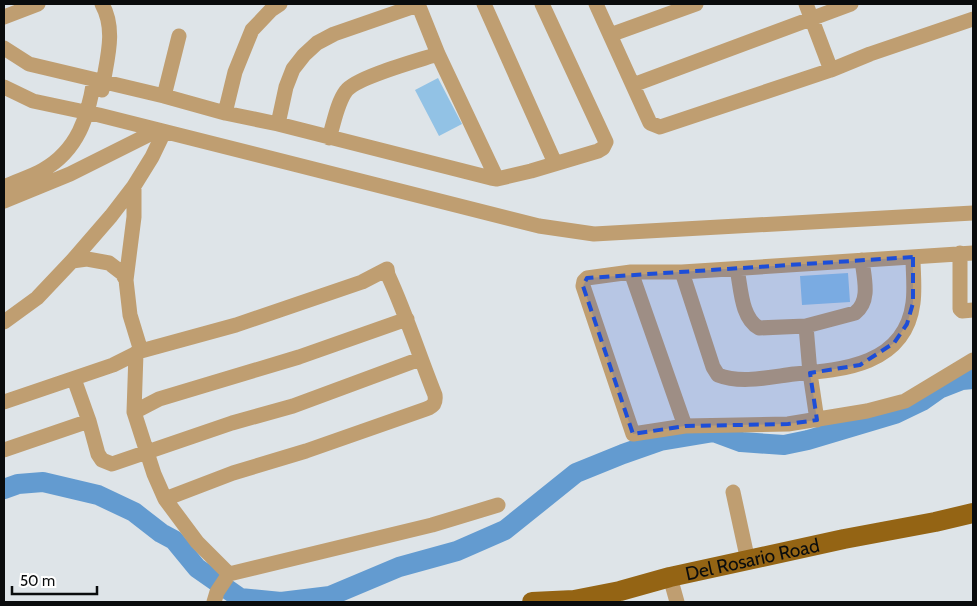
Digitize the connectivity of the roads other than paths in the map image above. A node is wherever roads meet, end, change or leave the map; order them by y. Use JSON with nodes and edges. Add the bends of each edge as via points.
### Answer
{"nodes":[{"id":1,"x":38,"y":4,"type":"edge"},
{"id":2,"x":102,"y":4,"type":"edge"},
{"id":3,"x":280,"y":4,"type":"edge"},
{"id":4,"x":418,"y":4,"type":"edge"},
{"id":5,"x":484,"y":4,"type":"edge"},
{"id":6,"x":542,"y":4,"type":"edge"},
{"id":7,"x":596,"y":4,"type":"edge"},
{"id":8,"x":696,"y":4,"type":"edge"},
{"id":9,"x":851,"y":4,"type":"edge"},
{"id":10,"x":809,"y":11,"type":"edge"},
{"id":11,"x":4,"y":17,"type":"edge"},
{"id":12,"x":973,"y":18,"type":"edge"},
{"id":13,"x":610,"y":35,"type":"junction"},
{"id":14,"x":179,"y":36,"type":"dead end"},
{"id":15,"x":4,"y":48,"type":"edge"},
{"id":16,"x":438,"y":54,"type":"junction"},
{"id":17,"x":831,"y":70,"type":"junction"},
{"id":18,"x":99,"y":81,"type":"junction"},
{"id":19,"x":633,"y":85,"type":"junction"},
{"id":20,"x":4,"y":87,"type":"edge"},
{"id":21,"x":164,"y":96,"type":"junction"},
{"id":22,"x":225,"y":113,"type":"junction"},
{"id":23,"x":93,"y":114,"type":"junction"},
{"id":24,"x":278,"y":124,"type":"junction"},
{"id":25,"x":161,"y":131,"type":"junction"},
{"id":26,"x":329,"y":138,"type":"junction"},
{"id":27,"x":555,"y":163,"type":"junction"},
{"id":28,"x":496,"y":179,"type":"junction"},
{"id":29,"x":134,"y":186,"type":"junction"},
{"id":30,"x":4,"y":187,"type":"edge"},
{"id":31,"x":4,"y":201,"type":"edge"},
{"id":32,"x":973,"y":213,"type":"edge"},
{"id":33,"x":967,"y":253,"type":"edge"},
{"id":34,"x":913,"y":257,"type":"junction"},
{"id":35,"x":862,"y":260,"type":"junction"},
{"id":36,"x":72,"y":262,"type":"junction"},
{"id":37,"x":737,"y":269,"type":"junction"},
{"id":38,"x":631,"y":272,"type":"junction"},
{"id":39,"x":682,"y":272,"type":"junction"},
{"id":40,"x":126,"y":280,"type":"junction"},
{"id":41,"x":973,"y":310,"type":"edge"},
{"id":42,"x":406,"y":319,"type":"junction"},
{"id":43,"x":4,"y":322,"type":"edge"},
{"id":44,"x":806,"y":326,"type":"junction"},
{"id":45,"x":138,"y":352,"type":"junction"},
{"id":46,"x":420,"y":359,"type":"junction"},
{"id":47,"x":973,"y":360,"type":"edge"},
{"id":48,"x":810,"y":373,"type":"junction"},
{"id":49,"x":74,"y":379,"type":"junction"},
{"id":50,"x":4,"y":402,"type":"edge"},
{"id":51,"x":134,"y":412,"type":"junction"},
{"id":52,"x":817,"y":420,"type":"junction"},
{"id":53,"x":89,"y":421,"type":"junction"},
{"id":54,"x":685,"y":426,"type":"junction"},
{"id":55,"x":4,"y":450,"type":"edge"},
{"id":56,"x":146,"y":453,"type":"junction"},
{"id":57,"x":732,"y":492,"type":"dead end"},
{"id":58,"x":165,"y":499,"type":"junction"},
{"id":59,"x":498,"y":505,"type":"dead end"},
{"id":60,"x":973,"y":513,"type":"edge"},
{"id":61,"x":748,"y":561,"type":"junction"},
{"id":62,"x":228,"y":575,"type":"junction"},
{"id":63,"x":670,"y":577,"type":"junction"},
{"id":64,"x":216,"y":597,"type":"edge"},
{"id":65,"x":575,"y":601,"type":"edge"},
{"id":66,"x":532,"y":602,"type":"edge"},
{"id":67,"x":677,"y":602,"type":"edge"}],
"edges":[{"from":1,"to":11,"type":"street"},
{"from":2,"to":18,"type":"street","via":[[110,26],[108,61]]},
{"from":3,"to":22,"type":"street","via":[[252,30],[235,72]]},
{"from":4,"to":16,"type":"street"},
{"from":4,"to":24,"type":"street","via":[[317,43],[293,69]]},
{"from":5,"to":27,"type":"street"},
{"from":6,"to":27,"type":"street","via":[[606,142],[598,151]]},
{"from":7,"to":13,"type":"street"},
{"from":8,"to":13,"type":"street"},
{"from":9,"to":10,"type":"street"},
{"from":10,"to":17,"type":"street"},
{"from":10,"to":19,"type":"street"},
{"from":12,"to":17,"type":"street"},
{"from":13,"to":19,"type":"street"},
{"from":14,"to":21,"type":"street"},
{"from":15,"to":18,"type":"street","via":[[29,64]]},
{"from":16,"to":26,"type":"street","via":[[349,87]]},
{"from":16,"to":28,"type":"street"},
{"from":17,"to":19,"type":"street","via":[[660,127],[650,123]]},
{"from":18,"to":21,"type":"street"},
{"from":18,"to":23,"type":"street"},
{"from":20,"to":23,"type":"street","via":[[33,101]]},
{"from":21,"to":22,"type":"street"},
{"from":22,"to":24,"type":"street"},
{"from":23,"to":25,"type":"street"},
{"from":23,"to":30,"type":"street","via":[[61,156],[43,170]]},
{"from":24,"to":26,"type":"street"},
{"from":25,"to":29,"type":"street","via":[[152,157]]},
{"from":25,"to":31,"type":"street"},
{"from":25,"to":32,"type":"street","via":[[539,226],[586,233]]},
{"from":26,"to":28,"type":"street"},
{"from":27,"to":28,"type":"street"},
{"from":29,"to":36,"type":"street"},
{"from":29,"to":40,"type":"street","via":[[134,218]]},
{"from":33,"to":34,"type":"street"},
{"from":33,"to":41,"type":"street","via":[[960,309]]},
{"from":34,"to":35,"type":"street"},
{"from":34,"to":48,"type":"street","via":[[913,303],[907,324],[894,343],[875,358],[860,364]]},
{"from":35,"to":37,"type":"street"},
{"from":35,"to":44,"type":"street","via":[[866,294],[860,309]]},
{"from":36,"to":40,"type":"street","via":[[87,259],[109,263]]},
{"from":36,"to":43,"type":"street","via":[[37,298]]},
{"from":37,"to":39,"type":"street"},
{"from":37,"to":44,"type":"street","via":[[746,311],[753,324],[759,328]]},
{"from":38,"to":39,"type":"street"},
{"from":38,"to":54,"type":"street"},
{"from":38,"to":54,"type":"street","via":[[587,278],[583,286],[633,434]]},
{"from":39,"to":48,"type":"street","via":[[718,375],[730,379]]},
{"from":40,"to":45,"type":"street"},
{"from":42,"to":45,"type":"street","via":[[387,269],[362,282],[236,325]]},
{"from":42,"to":46,"type":"street"},
{"from":42,"to":51,"type":"street","via":[[299,357],[159,399]]},
{"from":44,"to":48,"type":"street"},
{"from":45,"to":49,"type":"street"},
{"from":45,"to":51,"type":"street"},
{"from":46,"to":56,"type":"street","via":[[293,406]]},
{"from":46,"to":58,"type":"street","via":[[435,395],[432,407]]},
{"from":47,"to":52,"type":"street","via":[[905,401]]},
{"from":48,"to":52,"type":"street"},
{"from":49,"to":50,"type":"street"},
{"from":49,"to":53,"type":"street"},
{"from":51,"to":56,"type":"street"},
{"from":52,"to":54,"type":"street","via":[[788,424]]},
{"from":53,"to":55,"type":"street"},
{"from":53,"to":56,"type":"street","via":[[102,460],[112,464]]},
{"from":56,"to":58,"type":"street"},
{"from":57,"to":61,"type":"street"},
{"from":58,"to":62,"type":"street","via":[[197,542]]},
{"from":59,"to":62,"type":"street","via":[[432,525]]},
{"from":60,"to":61,"type":"main road","name":"Del Rosario Road"},
{"from":61,"to":63,"type":"main road","name":"Del Rosario Road"},
{"from":62,"to":64,"type":"street"},
{"from":63,"to":65,"type":"main road","name":"Del Rosario Road"},
{"from":63,"to":67,"type":"street"},
{"from":65,"to":66,"type":"main road","name":"Del Rosario Road"}]}
